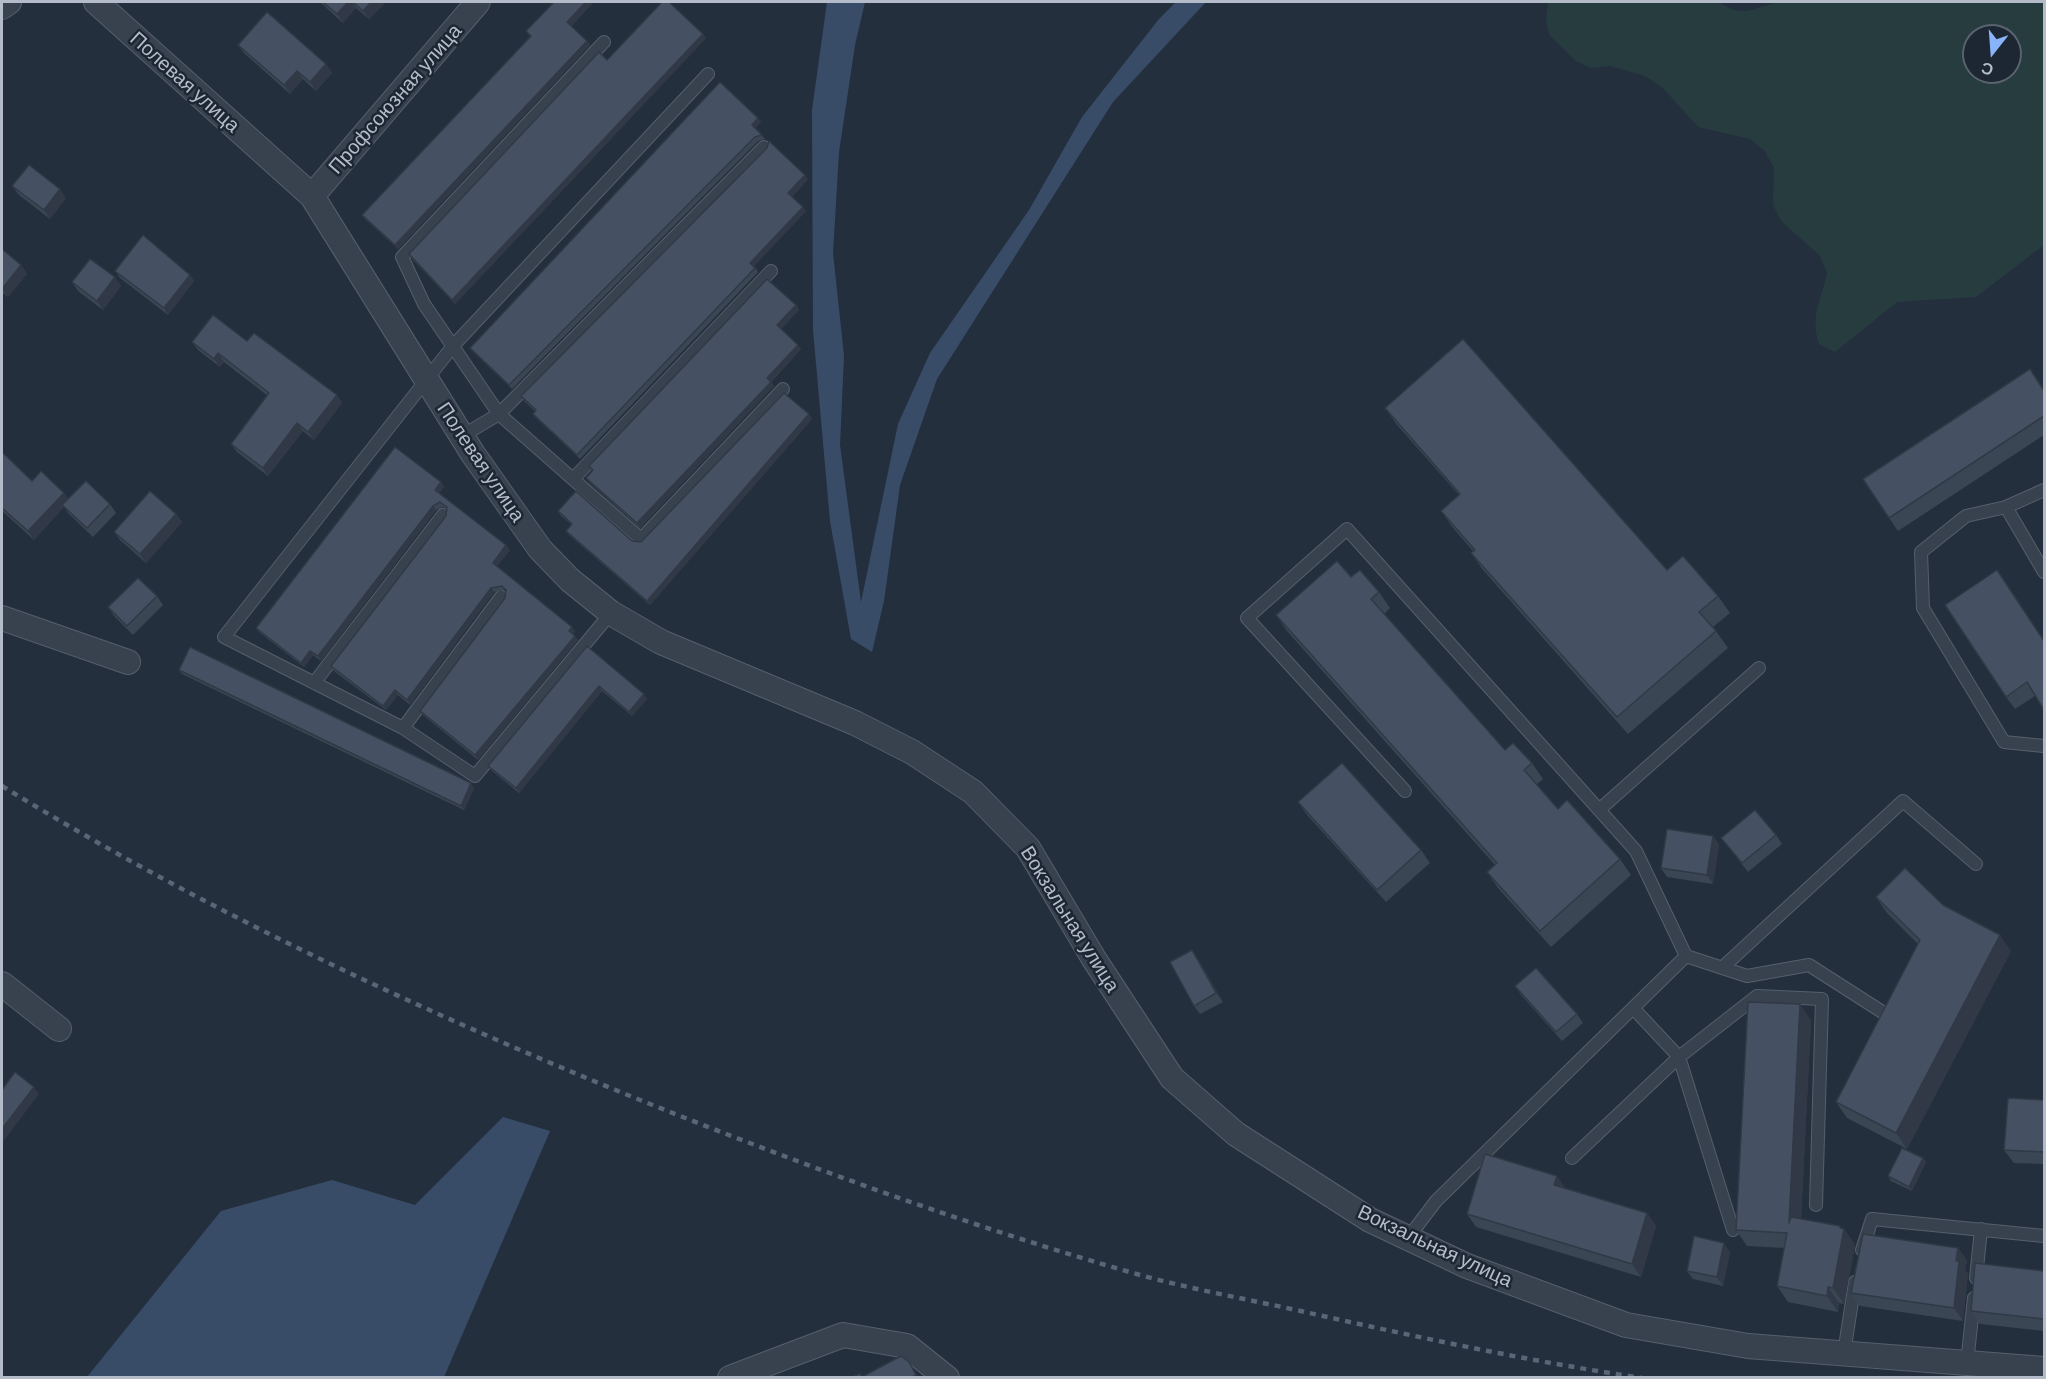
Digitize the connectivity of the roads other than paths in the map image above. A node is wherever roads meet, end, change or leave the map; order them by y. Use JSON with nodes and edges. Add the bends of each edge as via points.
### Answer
{"nodes":[{"id":1,"x":9,"y":2,"type":"edge"},
{"id":2,"x":96,"y":2,"type":"edge"},
{"id":3,"x":478,"y":2,"type":"edge"},
{"id":4,"x":2,"y":7,"type":"edge"},
{"id":5,"x":604,"y":42,"type":"dead end"},
{"id":6,"x":708,"y":74,"type":"dead end"},
{"id":7,"x":764,"y":147,"type":"edge"},
{"id":8,"x":312,"y":196,"type":"junction"},
{"id":9,"x":771,"y":271,"type":"dead end"},
{"id":10,"x":453,"y":346,"type":"junction"},
{"id":11,"x":427,"y":380,"type":"junction"},
{"id":12,"x":783,"y":389,"type":"dead end"},
{"id":13,"x":499,"y":414,"type":"junction"},
{"id":14,"x":462,"y":436,"type":"junction"},
{"id":15,"x":573,"y":479,"type":"junction"},
{"id":16,"x":2044,"y":490,"type":"edge"},
{"id":17,"x":2006,"y":507,"type":"junction"},
{"id":18,"x":443,"y":515,"type":"edge"},
{"id":19,"x":2044,"y":572,"type":"edge"},
{"id":20,"x":501,"y":597,"type":"dead end"},
{"id":21,"x":611,"y":613,"type":"junction"},
{"id":22,"x":2,"y":618,"type":"edge"},
{"id":23,"x":128,"y":662,"type":"dead end"},
{"id":24,"x":1759,"y":668,"type":"dead end"},
{"id":25,"x":314,"y":683,"type":"junction"},
{"id":26,"x":403,"y":728,"type":"junction"},
{"id":27,"x":2044,"y":746,"type":"edge"},
{"id":28,"x":1405,"y":790,"type":"dead end"},
{"id":29,"x":973,"y":792,"type":"joint"},
{"id":30,"x":1599,"y":810,"type":"junction"},
{"id":31,"x":1976,"y":864,"type":"dead end"},
{"id":32,"x":1686,"y":956,"type":"junction"},
{"id":33,"x":1722,"y":968,"type":"junction"},
{"id":34,"x":2,"y":984,"type":"edge"},
{"id":35,"x":1634,"y":1009,"type":"junction"},
{"id":36,"x":1887,"y":1014,"type":"edge"},
{"id":37,"x":59,"y":1029,"type":"dead end"},
{"id":38,"x":1679,"y":1057,"type":"junction"},
{"id":39,"x":1572,"y":1158,"type":"dead end"},
{"id":40,"x":1816,"y":1205,"type":"dead end"},
{"id":41,"x":1732,"y":1230,"type":"dead end"},
{"id":42,"x":1981,"y":1230,"type":"junction"},
{"id":43,"x":2044,"y":1236,"type":"edge"},
{"id":44,"x":1408,"y":1238,"type":"junction"},
{"id":45,"x":1844,"y":1353,"type":"junction"},
{"id":46,"x":1967,"y":1363,"type":"junction"},
{"id":47,"x":2044,"y":1369,"type":"edge"},
{"id":48,"x":730,"y":1377,"type":"edge"},
{"id":49,"x":947,"y":1377,"type":"edge"}],
"edges":[{"from":1,"to":4,"type":"street"},
{"from":2,"to":8,"type":"street","name":"Полевая улица"},
{"from":3,"to":8,"type":"street","name":"Профсоюзная улица"},
{"from":5,"to":10,"type":"lane","via":[[402,257],[424,304]]},
{"from":6,"to":10,"type":"lane"},
{"from":7,"to":13,"type":"lane"},
{"from":8,"to":11,"type":"street","name":"Полевая улица"},
{"from":9,"to":15,"type":"lane"},
{"from":10,"to":11,"type":"lane"},
{"from":10,"to":13,"type":"lane"},
{"from":11,"to":14,"type":"street","name":"Полевая улица"},
{"from":11,"to":25,"type":"lane","via":[[224,637]]},
{"from":12,"to":15,"type":"lane","via":[[641,539]]},
{"from":13,"to":14,"type":"lane"},
{"from":13,"to":15,"type":"lane"},
{"from":14,"to":21,"type":"street","name":"Полевая улица","via":[[540,549]]},
{"from":16,"to":17,"type":"lane"},
{"from":17,"to":19,"type":"lane"},
{"from":17,"to":27,"type":"lane","via":[[1966,516],[1921,552],[1923,609],[2004,742]]},
{"from":18,"to":25,"type":"lane"},
{"from":20,"to":26,"type":"lane"},
{"from":21,"to":26,"type":"lane","via":[[475,777]]},
{"from":21,"to":29,"type":"street","name":"Полевая улица","via":[[698,659],[855,723],[912,752]]},
{"from":22,"to":23,"type":"street"},
{"from":24,"to":30,"type":"lane"},
{"from":25,"to":26,"type":"lane"},
{"from":28,"to":30,"type":"lane","via":[[1247,618],[1347,529]]},
{"from":29,"to":44,"type":"street","name":"Вокзальная улица","via":[[1028,848],[1172,1078],[1236,1134],[1370,1220]]},
{"from":30,"to":32,"type":"lane","via":[[1636,851]]},
{"from":31,"to":33,"type":"lane","via":[[1903,801]]},
{"from":32,"to":33,"type":"lane"},
{"from":32,"to":35,"type":"lane"},
{"from":33,"to":36,"type":"lane","via":[[1747,976],[1809,965]]},
{"from":34,"to":37,"type":"street"},
{"from":35,"to":38,"type":"lane"},
{"from":35,"to":44,"type":"lane","via":[[1436,1201]]},
{"from":38,"to":39,"type":"lane"},
{"from":38,"to":40,"type":"lane","via":[[1756,996],[1822,999]]},
{"from":38,"to":41,"type":"lane"},
{"from":42,"to":43,"type":"lane"},
{"from":42,"to":45,"type":"lane","via":[[1872,1219],[1858,1265]]},
{"from":42,"to":46,"type":"lane"},
{"from":44,"to":45,"type":"street","name":"Вокзальная улица","via":[[1467,1266],[1626,1325],[1748,1346]]},
{"from":45,"to":46,"type":"street","name":"Вокзальная улица"},
{"from":46,"to":47,"type":"street","name":"Вокзальная улица"},
{"from":48,"to":49,"type":"street","via":[[843,1335],[907,1346]]}]}
